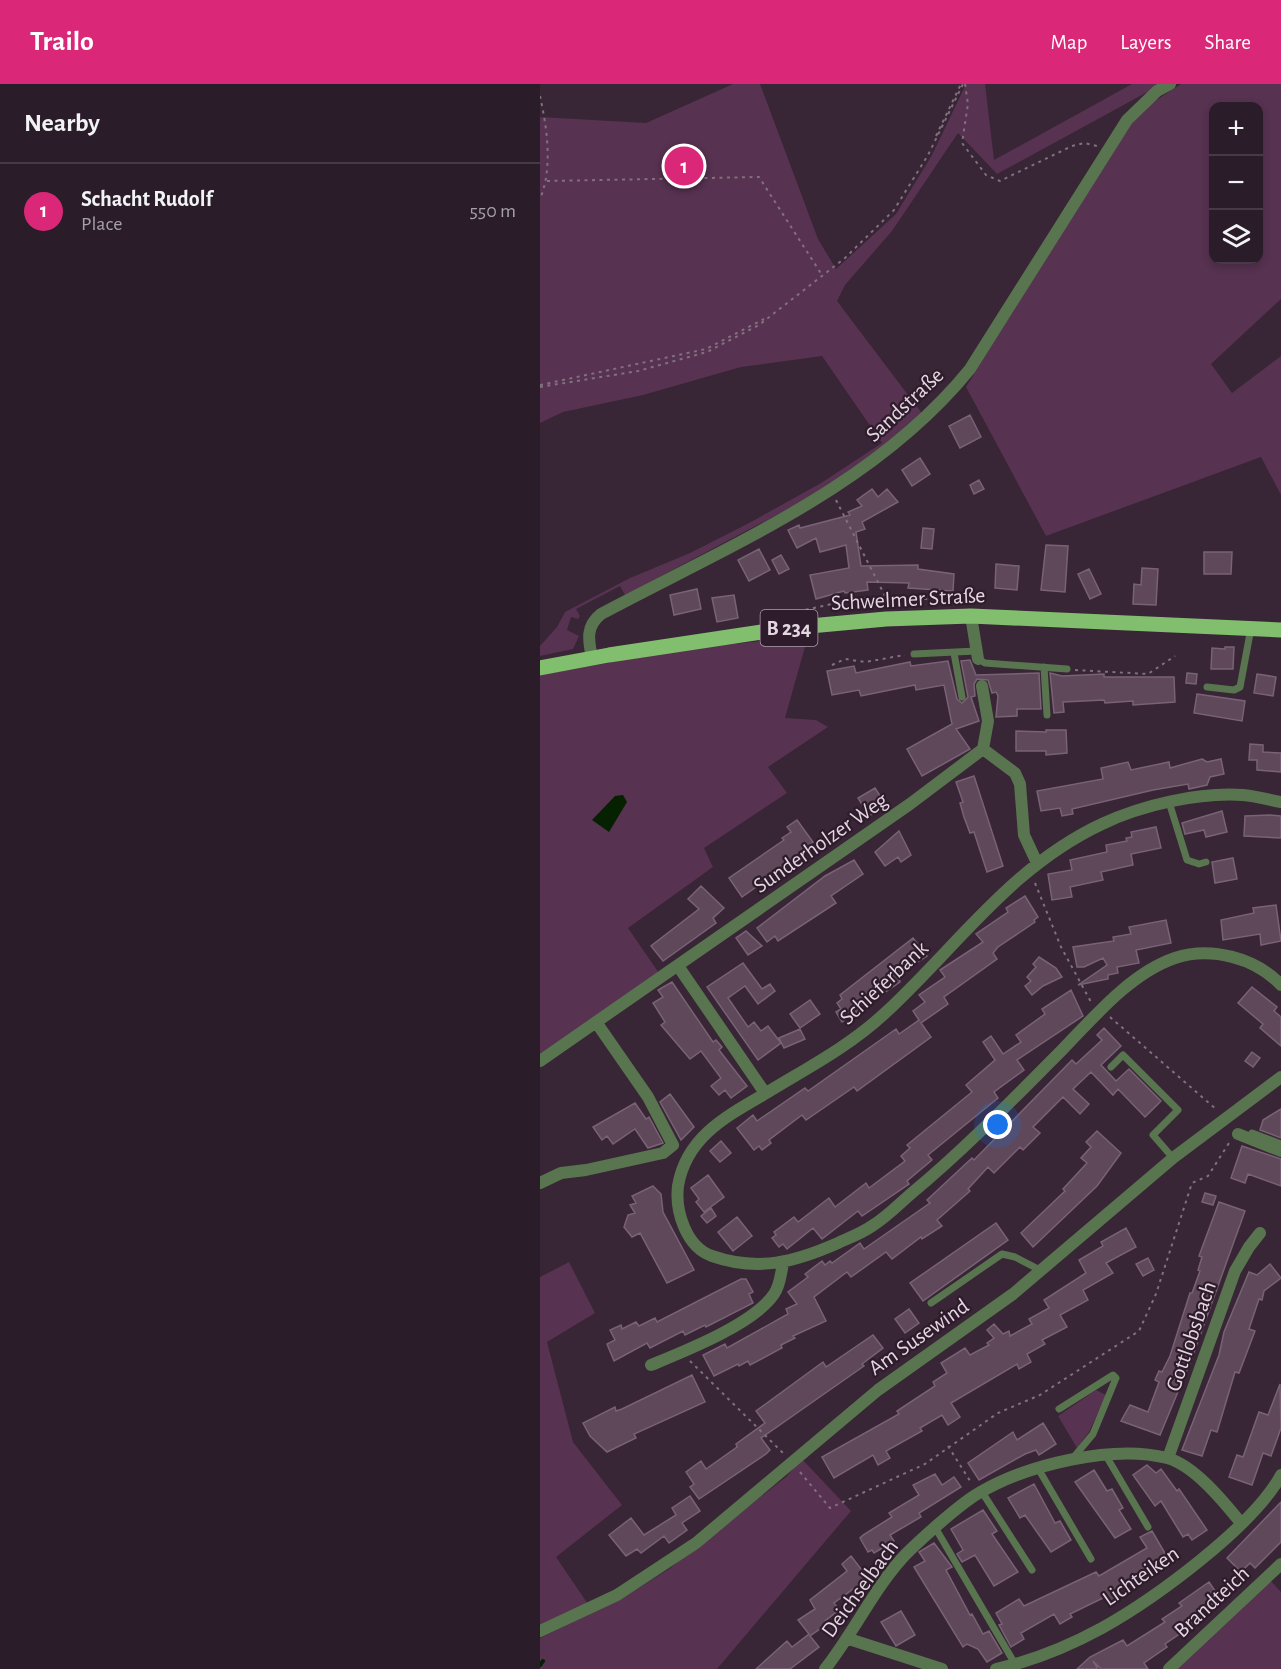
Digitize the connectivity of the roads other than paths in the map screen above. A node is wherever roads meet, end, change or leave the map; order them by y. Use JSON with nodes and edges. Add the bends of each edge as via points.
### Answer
{"nodes":[{"id":1,"x":1170,"y":84,"type":"edge"},
{"id":2,"x":971,"y":616,"type":"junction"},
{"id":3,"x":1251,"y":628,"type":"junction"},
{"id":4,"x":1281,"y":630,"type":"edge"},
{"id":5,"x":954,"y":653,"type":"junction"},
{"id":6,"x":914,"y":654,"type":"road end"},
{"id":7,"x":977,"y":655,"type":"junction"},
{"id":8,"x":592,"y":658,"type":"junction"},
{"id":9,"x":1044,"y":667,"type":"junction"},
{"id":10,"x":540,"y":669,"type":"edge"},
{"id":11,"x":1066,"y":669,"type":"road end"},
{"id":12,"x":981,"y":686,"type":"dead end"},
{"id":13,"x":1207,"y":687,"type":"dead end"},
{"id":14,"x":962,"y":697,"type":"dead end"},
{"id":15,"x":1047,"y":715,"type":"dead end"},
{"id":16,"x":983,"y":749,"type":"junction"},
{"id":17,"x":1169,"y":802,"type":"junction"},
{"id":18,"x":1281,"y":802,"type":"edge"},
{"id":19,"x":1206,"y":862,"type":"dead end"},
{"id":20,"x":1033,"y":866,"type":"junction"},
{"id":21,"x":678,"y":966,"type":"junction"},
{"id":22,"x":1281,"y":985,"type":"edge"},
{"id":23,"x":596,"y":1022,"type":"junction"},
{"id":24,"x":540,"y":1061,"type":"edge"},
{"id":25,"x":1111,"y":1067,"type":"dead end"},
{"id":26,"x":1281,"y":1077,"type":"edge"},
{"id":27,"x":765,"y":1093,"type":"junction"},
{"id":28,"x":1252,"y":1133,"type":"dead end"},
{"id":29,"x":1238,"y":1134,"type":"road end"},
{"id":30,"x":1281,"y":1144,"type":"edge"},
{"id":31,"x":1281,"y":1151,"type":"edge"},
{"id":32,"x":1173,"y":1158,"type":"junction"},
{"id":33,"x":540,"y":1183,"type":"edge"},
{"id":34,"x":1260,"y":1233,"type":"dead end"},
{"id":35,"x":783,"y":1263,"type":"junction"},
{"id":36,"x":1042,"y":1271,"type":"junction"},
{"id":37,"x":931,"y":1303,"type":"dead end"},
{"id":38,"x":651,"y":1365,"type":"dead end"},
{"id":39,"x":1059,"y":1409,"type":"dead end"},
{"id":40,"x":1105,"y":1454,"type":"junction"},
{"id":41,"x":1073,"y":1458,"type":"junction"},
{"id":42,"x":1168,"y":1458,"type":"junction"},
{"id":43,"x":1039,"y":1470,"type":"junction"},
{"id":44,"x":1281,"y":1475,"type":"edge"},
{"id":45,"x":980,"y":1492,"type":"junction"},
{"id":46,"x":1241,"y":1523,"type":"junction"},
{"id":47,"x":1148,"y":1527,"type":"dead end"},
{"id":48,"x":936,"y":1529,"type":"junction"},
{"id":49,"x":1091,"y":1559,"type":"dead end"},
{"id":50,"x":1281,"y":1564,"type":"edge"},
{"id":51,"x":1032,"y":1570,"type":"dead end"},
{"id":52,"x":540,"y":1631,"type":"edge"},
{"id":53,"x":849,"y":1639,"type":"junction"},
{"id":54,"x":1015,"y":1664,"type":"junction"},
{"id":55,"x":825,"y":1669,"type":"edge"},
{"id":56,"x":942,"y":1669,"type":"edge"},
{"id":57,"x":996,"y":1669,"type":"edge"},
{"id":58,"x":1169,"y":1669,"type":"edge"}],
"edges":[{"from":1,"to":8,"type":"street","name":"Sandstraße","via":[[1156,91],[1127,120],[970,369],[944,401],[890,450],[832,491],[592,621],[588,633]]},
{"from":2,"to":3,"type":"main road","name":"Schwelmer Straße","number":"B 234"},
{"from":2,"to":7,"type":"street"},
{"from":2,"to":8,"type":"main road","name":"Schwelmer Straße","number":"B 234","via":[[788,628]]},
{"from":3,"to":4,"type":"main road","name":"Schwelmer Straße","number":"B 234"},
{"from":3,"to":13,"type":"lane","via":[[1240,687]]},
{"from":5,"to":6,"type":"lane"},
{"from":5,"to":7,"type":"lane"},
{"from":5,"to":14,"type":"lane"},
{"from":7,"to":9,"type":"lane","via":[[985,663]]},
{"from":8,"to":10,"type":"main road","name":"Schwelmer Straße","number":"B 234"},
{"from":9,"to":11,"type":"lane"},
{"from":9,"to":15,"type":"lane"},
{"from":12,"to":16,"type":"street","via":[[988,721]]},
{"from":16,"to":20,"type":"street","via":[[1015,773],[1020,784],[1024,835]]},
{"from":16,"to":21,"type":"street","name":"Sunderholzer Weg"},
{"from":17,"to":18,"type":"street","name":"Schieferbank","via":[[1243,795]]},
{"from":17,"to":19,"type":"lane","via":[[1187,860]]},
{"from":17,"to":20,"type":"street","name":"Schieferbank","via":[[1103,823]]},
{"from":20,"to":27,"type":"street","name":"Schieferbank","via":[[980,913],[938,962],[882,1016],[847,1045]]},
{"from":21,"to":23,"type":"street","name":"Sunderholzer Weg"},
{"from":21,"to":27,"type":"street"},
{"from":22,"to":35,"type":"street","name":"Schieferbank","via":[[1272,975],[1243,960],[1198,954],[1175,958],[1141,975],[941,1169],[872,1227]]},
{"from":23,"to":24,"type":"street","name":"Sunderholzer Weg"},
{"from":23,"to":33,"type":"street","via":[[648,1097],[673,1145],[663,1153],[561,1173]]},
{"from":25,"to":32,"type":"lane","via":[[1123,1055],[1178,1110],[1153,1135]]},
{"from":26,"to":32,"type":"street","name":"Am Susewind"},
{"from":27,"to":35,"type":"street","name":"Schieferbank","via":[[698,1139],[682,1171],[678,1189],[680,1216],[688,1236],[705,1254],[753,1265]]},
{"from":28,"to":30,"type":"lane"},
{"from":29,"to":31,"type":"street"},
{"from":32,"to":36,"type":"street","name":"Am Susewind"},
{"from":34,"to":42,"type":"street","name":"Gottlobsbach","via":[[1236,1271]]},
{"from":35,"to":38,"type":"street","via":[[776,1292],[757,1314]]},
{"from":36,"to":37,"type":"lane","via":[[1002,1254]]},
{"from":36,"to":52,"type":"street","name":"Am Susewind","via":[[878,1390],[696,1542],[617,1595]]},
{"from":39,"to":41,"type":"lane","via":[[1113,1374],[1116,1377],[1093,1434]]},
{"from":40,"to":41,"type":"street","name":"Deichselbach"},
{"from":40,"to":42,"type":"street","name":"Deichselbach"},
{"from":40,"to":47,"type":"lane"},
{"from":41,"to":43,"type":"street","name":"Deichselbach"},
{"from":42,"to":46,"type":"street","name":"Deichselbach","via":[[1209,1484]]},
{"from":43,"to":45,"type":"street","name":"Deichselbach"},
{"from":43,"to":49,"type":"lane"},
{"from":44,"to":46,"type":"street","name":"Lichteiken","via":[[1275,1487]]},
{"from":45,"to":48,"type":"street","name":"Deichselbach"},
{"from":45,"to":51,"type":"lane"},
{"from":46,"to":54,"type":"street","name":"Lichteiken","via":[[1162,1588],[1102,1628]]},
{"from":48,"to":53,"type":"street","name":"Deichselbach","via":[[905,1555]]},
{"from":48,"to":54,"type":"lane"},
{"from":50,"to":58,"type":"street","name":"Brandteich"},
{"from":53,"to":55,"type":"street","name":"Deichselbach"},
{"from":53,"to":56,"type":"street"},
{"from":54,"to":57,"type":"street","name":"Lichteiken"}]}
